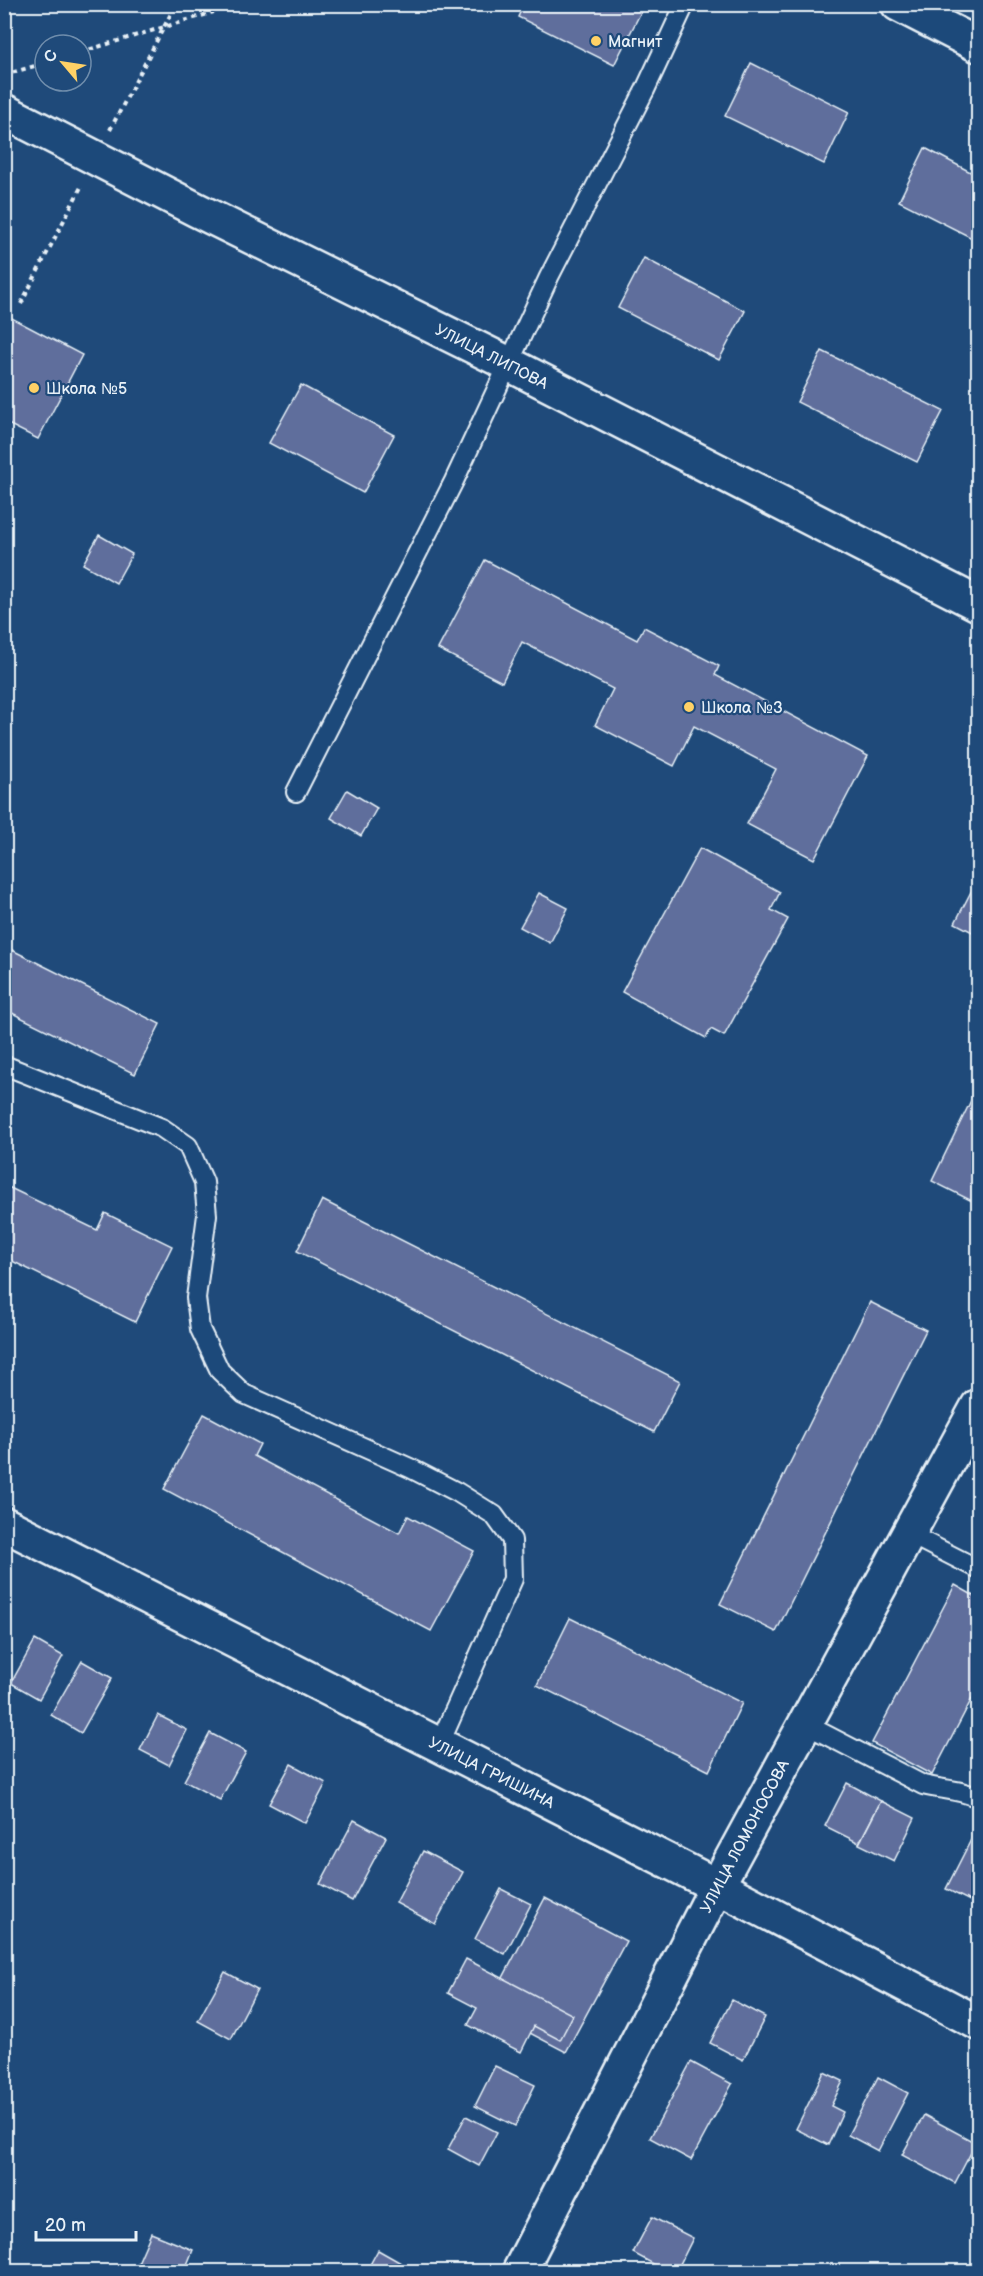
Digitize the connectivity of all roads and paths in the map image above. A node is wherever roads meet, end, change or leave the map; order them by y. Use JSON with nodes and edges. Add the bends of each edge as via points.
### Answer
{"nodes":[{"id":1,"x":241,"y":4,"type":"edge"},
{"id":2,"x":685,"y":4,"type":"edge"},
{"id":3,"x":898,"y":4,"type":"edge"},
{"id":4,"x":978,"y":45,"type":"edge"},
{"id":5,"x":93,"y":48,"type":"edge"},
{"id":6,"x":33,"y":67,"type":"edge"},
{"id":7,"x":4,"y":75,"type":"edge"},
{"id":8,"x":4,"y":111,"type":"edge"},
{"id":9,"x":509,"y":364,"type":"junction"},
{"id":10,"x":978,"y":604,"type":"edge"},
{"id":11,"x":296,"y":792,"type":"dead end"},
{"id":12,"x":4,"y":1065,"type":"edge"},
{"id":13,"x":978,"y":1406,"type":"edge"},
{"id":14,"x":4,"y":1524,"type":"edge"},
{"id":15,"x":909,"y":1534,"type":"junction"},
{"id":16,"x":978,"y":1569,"type":"edge"},
{"id":17,"x":805,"y":1724,"type":"junction"},
{"id":18,"x":439,"y":1745,"type":"junction"},
{"id":19,"x":978,"y":1798,"type":"edge"},
{"id":20,"x":717,"y":1886,"type":"junction"},
{"id":21,"x":978,"y":2023,"type":"edge"},
{"id":22,"x":519,"y":2271,"type":"edge"}],
"edges":[{"from":1,"to":5,"type":"path"},
{"from":2,"to":9,"type":"lane"},
{"from":3,"to":4,"type":"street"},
{"from":6,"to":7,"type":"path"},
{"from":8,"to":9,"type":"street","name":"УЛИЦА ЛИПОВА"},
{"from":9,"to":10,"type":"street","name":"УЛИЦА ЛИПОВА"},
{"from":9,"to":11,"type":"lane"},
{"from":12,"to":18,"type":"lane","via":[[162,1128],[188,1146],[204,1182],[207,1215],[196,1298],[200,1329],[220,1371],[244,1394],[457,1492],[494,1515],[512,1540],[513,1579]]},
{"from":13,"to":15,"type":"street","name":"УЛИЦА ЛОМОНОСОВА"},
{"from":14,"to":18,"type":"street","name":"УЛИЦА ГРИШИНА"},
{"from":15,"to":16,"type":"lane"},
{"from":15,"to":17,"type":"street","name":"УЛИЦА ЛОМОНОСОВА"},
{"from":17,"to":19,"type":"lane","via":[[923,1785],[962,1790]]},
{"from":17,"to":20,"type":"street","name":"УЛИЦА ЛОМОНОСОВА"},
{"from":18,"to":20,"type":"street","name":"УЛИЦА ГРИШИНА"},
{"from":20,"to":21,"type":"street","name":"УЛИЦА ГРИШИНА"},
{"from":20,"to":22,"type":"street","name":"УЛИЦА ЛОМОНОСОВА"}]}
